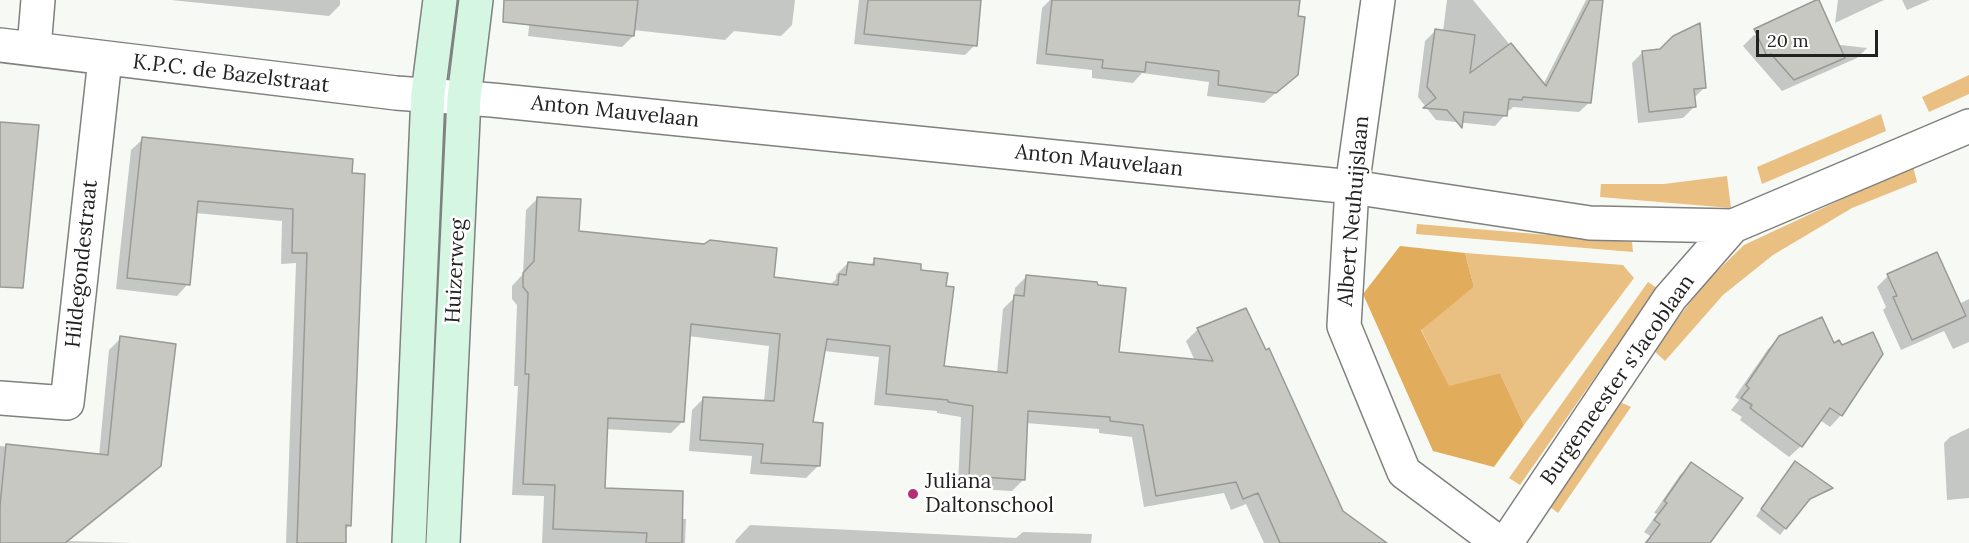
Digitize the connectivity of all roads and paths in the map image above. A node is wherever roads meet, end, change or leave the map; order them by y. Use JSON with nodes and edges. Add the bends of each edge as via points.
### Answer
{"nodes":[{"id":1,"x":38,"y":0,"type":"edge"},
{"id":2,"x":440,"y":0,"type":"edge"},
{"id":3,"x":476,"y":0,"type":"edge"},
{"id":4,"x":1378,"y":0,"type":"edge"},
{"id":5,"x":0,"y":45,"type":"edge"},
{"id":6,"x":34,"y":48,"type":"junction"},
{"id":7,"x":105,"y":59,"type":"junction"},
{"id":8,"x":428,"y":94,"type":"junction"},
{"id":9,"x":464,"y":98,"type":"junction"},
{"id":10,"x":1969,"y":126,"type":"edge"},
{"id":11,"x":1352,"y":187,"type":"junction"},
{"id":12,"x":1733,"y":226,"type":"junction"},
{"id":13,"x":0,"y":398,"type":"edge"},
{"id":14,"x":409,"y":543,"type":"edge"},
{"id":15,"x":443,"y":543,"type":"edge"},
{"id":16,"x":1499,"y":543,"type":"edge"},
{"id":17,"x":1506,"y":543,"type":"edge"}],
"edges":[{"from":1,"to":6,"type":"street"},
{"from":2,"to":8,"type":"main road","name":"Huizerweg"},
{"from":3,"to":9,"type":"main road","name":"Huizerweg"},
{"from":4,"to":11,"type":"street","name":"Albert Neuhuijslaan"},
{"from":5,"to":6,"type":"street","name":"K.P.C. de Bazelstraat"},
{"from":6,"to":7,"type":"street","name":"K.P.C. de Bazelstraat"},
{"from":7,"to":8,"type":"street","name":"K.P.C. de Bazelstraat"},
{"from":7,"to":13,"type":"street","name":"Hildegondestraat","via":[[67,403]]},
{"from":8,"to":9,"type":"street","name":"K.P.C. de Bazelstraat"},
{"from":8,"to":14,"type":"main road","name":"Huizerweg"},
{"from":9,"to":11,"type":"street","name":"Anton Mauvelaan"},
{"from":9,"to":15,"type":"main road","name":"Huizerweg"},
{"from":10,"to":12,"type":"street","name":"Burgemeester s'Jacoblaan"},
{"from":11,"to":12,"type":"street","name":"Anton Mauvelaan","via":[[1590,223]]},
{"from":11,"to":16,"type":"street","name":"Albert Neuhuijslaan","via":[[1344,326],[1404,472]]},
{"from":12,"to":17,"type":"street","name":"Burgemeester s'Jacoblaan","via":[[1670,298]]}]}
